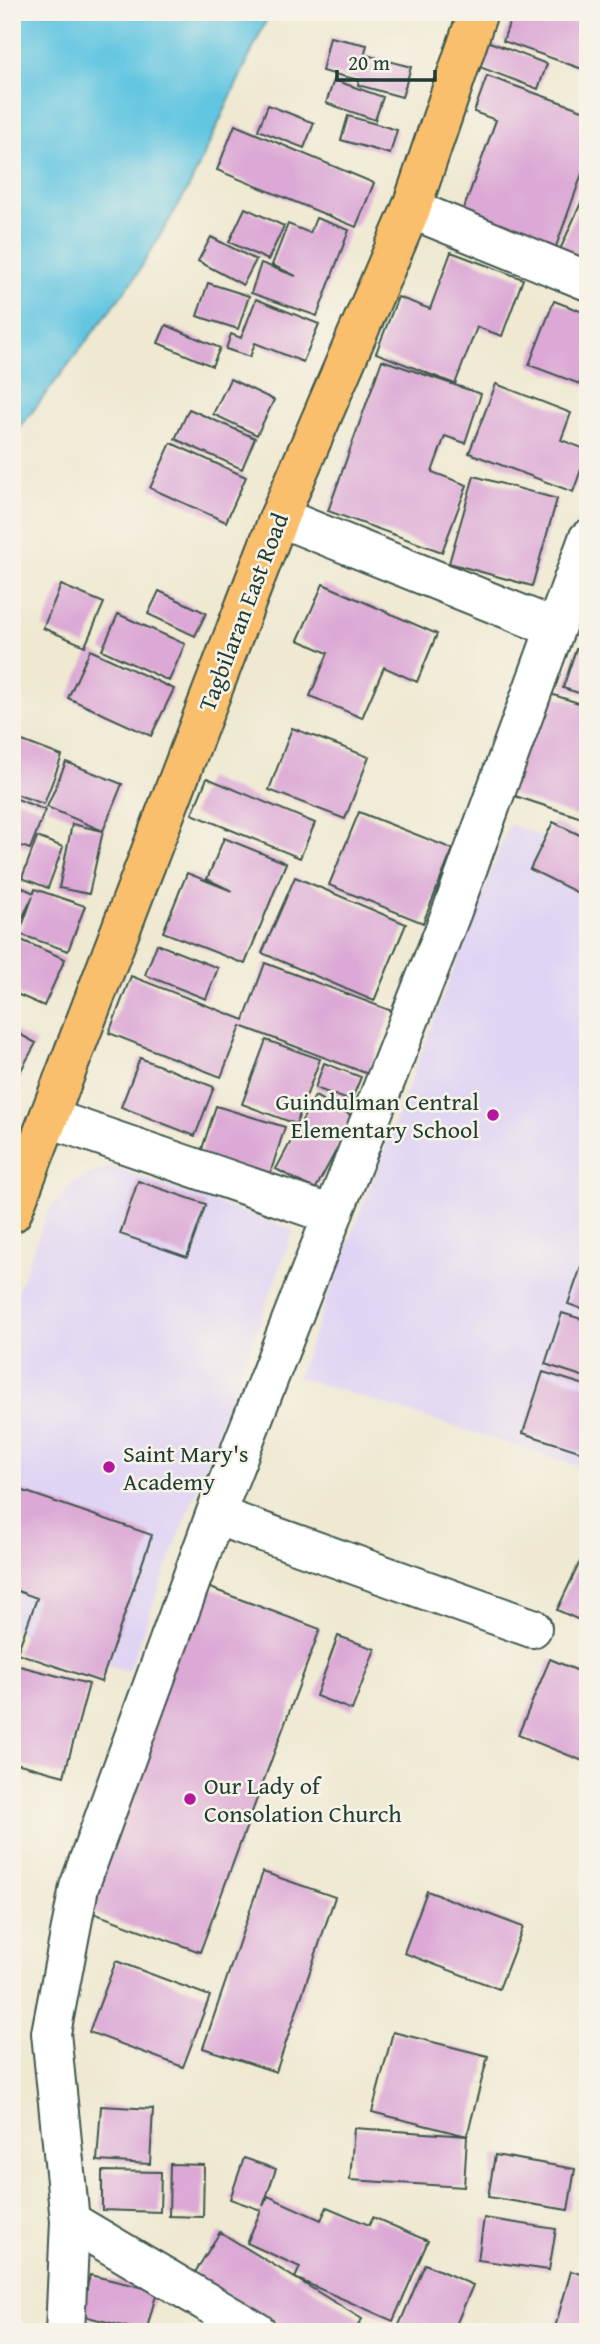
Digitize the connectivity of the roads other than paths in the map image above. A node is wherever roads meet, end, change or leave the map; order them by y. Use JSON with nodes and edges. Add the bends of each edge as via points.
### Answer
{"nodes":[{"id":1,"x":478,"y":12,"type":"edge"},
{"id":2,"x":411,"y":208,"type":"junction"},
{"id":3,"x":588,"y":281,"type":"edge"},
{"id":4,"x":279,"y":517,"type":"junction"},
{"id":5,"x":588,"y":540,"type":"edge"},
{"id":6,"x":555,"y":628,"type":"junction"},
{"id":7,"x":49,"y":1118,"type":"junction"},
{"id":8,"x":12,"y":1213,"type":"edge"},
{"id":9,"x":332,"y":1215,"type":"junction"},
{"id":10,"x":215,"y":1515,"type":"junction"},
{"id":11,"x":532,"y":1628,"type":"dead end"},
{"id":12,"x":70,"y":2221,"type":"junction"},
{"id":13,"x":65,"y":2332,"type":"edge"},
{"id":14,"x":257,"y":2332,"type":"edge"}],
"edges":[{"from":1,"to":2,"type":"main road","name":"Tagbilaran East Road"},
{"from":2,"to":3,"type":"street"},
{"from":2,"to":4,"type":"main road","name":"Tagbilaran East Road"},
{"from":4,"to":6,"type":"street"},
{"from":4,"to":7,"type":"main road","name":"Tagbilaran East Road"},
{"from":5,"to":6,"type":"street"},
{"from":6,"to":9,"type":"street","via":[[452,911]]},
{"from":7,"to":8,"type":"main road","name":"Tagbilaran East Road"},
{"from":7,"to":9,"type":"street"},
{"from":9,"to":10,"type":"street"},
{"from":10,"to":11,"type":"street"},
{"from":10,"to":12,"type":"street","via":[[79,1887],[51,2033]]},
{"from":12,"to":13,"type":"street"},
{"from":12,"to":14,"type":"street"}]}
